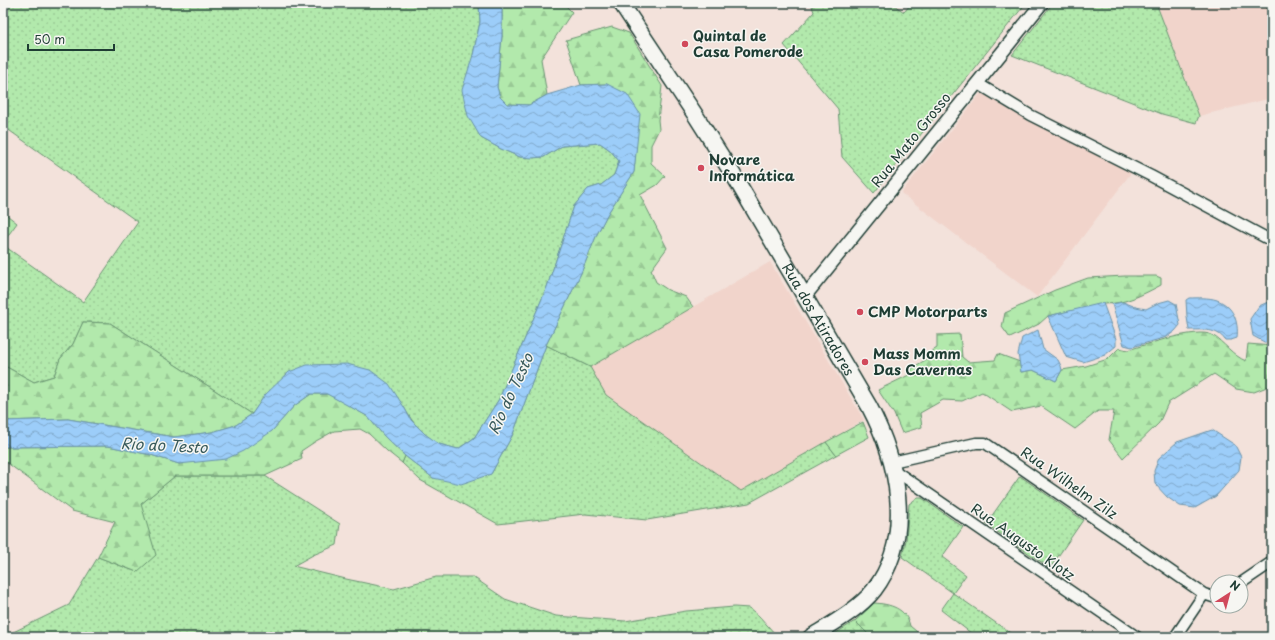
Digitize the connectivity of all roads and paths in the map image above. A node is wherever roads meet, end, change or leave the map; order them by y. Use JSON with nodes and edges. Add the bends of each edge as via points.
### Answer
{"nodes":[{"id":1,"x":621,"y":3,"type":"edge"},
{"id":2,"x":1042,"y":3,"type":"edge"},
{"id":3,"x":976,"y":83,"type":"junction"},
{"id":4,"x":1272,"y":241,"type":"edge"},
{"id":5,"x":805,"y":296,"type":"junction"},
{"id":6,"x":893,"y":466,"type":"junction"},
{"id":7,"x":1272,"y":562,"type":"edge"},
{"id":8,"x":1249,"y":578,"type":"edge"},
{"id":9,"x":1204,"y":594,"type":"junction"},
{"id":10,"x":1209,"y":596,"type":"edge"},
{"id":11,"x":811,"y":637,"type":"edge"},
{"id":12,"x":1137,"y":637,"type":"edge"},
{"id":13,"x":1175,"y":637,"type":"edge"}],
"edges":[{"from":1,"to":5,"type":"main road","name":"Rua dos Atiradores","via":[[724,161]]},
{"from":2,"to":3,"type":"street","name":"Rua Mato Grosso"},
{"from":3,"to":4,"type":"street","via":[[1030,115]]},
{"from":3,"to":5,"type":"street","name":"Rua Mato Grosso"},
{"from":5,"to":6,"type":"main road","name":"Rua dos Atiradores","via":[[871,409]]},
{"from":6,"to":9,"type":"street","name":"Rua Wilhelm Zilz","via":[[976,443],[985,443]]},
{"from":6,"to":11,"type":"main road","name":"Rua dos Atiradores","via":[[899,513],[892,556],[886,572],[864,601]]},
{"from":6,"to":12,"type":"street","name":"Rua Augusto Klotz"},
{"from":7,"to":8,"type":"street"},
{"from":9,"to":10,"type":"street","name":"Rua Wilhelm Zilz"},
{"from":9,"to":13,"type":"street"}]}
